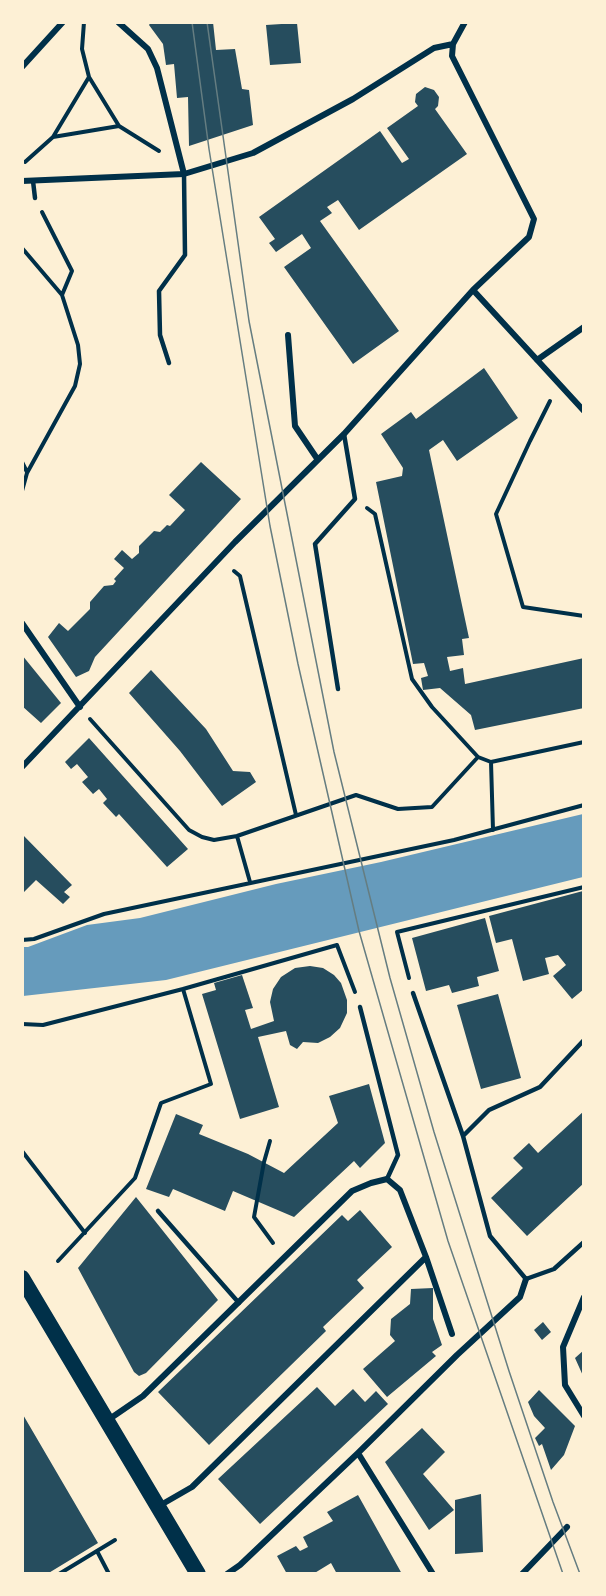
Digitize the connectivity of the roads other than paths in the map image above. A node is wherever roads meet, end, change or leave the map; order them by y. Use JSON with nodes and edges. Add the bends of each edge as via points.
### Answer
{"nodes":[{"id":1,"x":63,"y":22,"type":"edge"},
{"id":2,"x":118,"y":22,"type":"edge"},
{"id":3,"x":465,"y":22,"type":"edge"},
{"id":4,"x":453,"y":44,"type":"junction"},
{"id":5,"x":22,"y":68,"type":"edge"},
{"id":6,"x":184,"y":174,"type":"junction"},
{"id":7,"x":33,"y":181,"type":"junction"},
{"id":8,"x":22,"y":182,"type":"edge"},
{"id":9,"x":35,"y":198,"type":"road end"},
{"id":10,"x":473,"y":290,"type":"junction"},
{"id":11,"x":584,"y":327,"type":"edge"},
{"id":12,"x":288,"y":335,"type":"dead end"},
{"id":13,"x":537,"y":360,"type":"junction"},
{"id":14,"x":169,"y":363,"type":"dead end"},
{"id":15,"x":584,"y":411,"type":"edge"},
{"id":16,"x":344,"y":434,"type":"junction"},
{"id":17,"x":318,"y":460,"type":"junction"},
{"id":18,"x":22,"y":623,"type":"edge"},
{"id":19,"x":338,"y":689,"type":"dead end"},
{"id":20,"x":80,"y":708,"type":"junction"},
{"id":21,"x":22,"y":767,"type":"edge"},
{"id":22,"x":413,"y":993,"type":"road end"},
{"id":23,"x":360,"y":1007,"type":"road end"},
{"id":24,"x":584,"y":1040,"type":"edge"},
{"id":25,"x":463,"y":1136,"type":"junction"},
{"id":26,"x":387,"y":1179,"type":"junction"},
{"id":27,"x":158,"y":1211,"type":"dead end"},
{"id":28,"x":584,"y":1242,"type":"edge"},
{"id":29,"x":426,"y":1257,"type":"junction"},
{"id":30,"x":22,"y":1278,"type":"edge"},
{"id":31,"x":526,"y":1279,"type":"junction"},
{"id":32,"x":584,"y":1297,"type":"edge"},
{"id":33,"x":239,"y":1303,"type":"junction"},
{"id":34,"x":452,"y":1334,"type":"dead end"},
{"id":35,"x":584,"y":1416,"type":"edge"},
{"id":36,"x":108,"y":1420,"type":"junction"},
{"id":37,"x":358,"y":1453,"type":"junction"},
{"id":38,"x":159,"y":1507,"type":"junction"},
{"id":39,"x":567,"y":1527,"type":"dead end"},
{"id":40,"x":198,"y":1574,"type":"edge"},
{"id":41,"x":226,"y":1574,"type":"edge"},
{"id":42,"x":433,"y":1574,"type":"edge"},
{"id":43,"x":522,"y":1574,"type":"edge"}],
"edges":[{"from":1,"to":5,"type":"street"},
{"from":2,"to":6,"type":"street","via":[[148,49],[157,68]]},
{"from":3,"to":4,"type":"street"},
{"from":4,"to":6,"type":"street","via":[[434,48],[353,99],[252,153]]},
{"from":4,"to":10,"type":"street","via":[[452,56],[534,219],[529,237]]},
{"from":6,"to":7,"type":"street"},
{"from":6,"to":14,"type":"lane","via":[[185,255],[159,291],[160,335]]},
{"from":7,"to":8,"type":"street"},
{"from":7,"to":9,"type":"lane"},
{"from":10,"to":13,"type":"street"},
{"from":10,"to":16,"type":"street"},
{"from":11,"to":13,"type":"street"},
{"from":12,"to":17,"type":"street","via":[[294,426]]},
{"from":13,"to":15,"type":"street"},
{"from":16,"to":17,"type":"street"},
{"from":16,"to":19,"type":"lane","via":[[355,499],[315,544]]},
{"from":17,"to":20,"type":"street","via":[[220,557]]},
{"from":18,"to":20,"type":"street"},
{"from":20,"to":21,"type":"street"},
{"from":22,"to":25,"type":"lane"},
{"from":23,"to":26,"type":"lane","via":[[398,1155]]},
{"from":24,"to":25,"type":"lane","via":[[540,1087],[489,1110]]},
{"from":25,"to":31,"type":"lane","via":[[490,1236]]},
{"from":26,"to":29,"type":"street","via":[[400,1190]]},
{"from":26,"to":33,"type":"street","via":[[352,1191]]},
{"from":27,"to":33,"type":"lane"},
{"from":28,"to":31,"type":"lane","via":[[554,1269]]},
{"from":29,"to":34,"type":"street"},
{"from":29,"to":38,"type":"street","via":[[192,1487]]},
{"from":30,"to":36,"type":"highway"},
{"from":31,"to":37,"type":"street","via":[[520,1297]]},
{"from":32,"to":35,"type":"street","via":[[563,1347],[565,1385]]},
{"from":33,"to":36,"type":"street","via":[[143,1396]]},
{"from":36,"to":38,"type":"highway"},
{"from":37,"to":41,"type":"street"},
{"from":37,"to":42,"type":"street"},
{"from":38,"to":40,"type":"highway"},
{"from":39,"to":43,"type":"street"}]}
